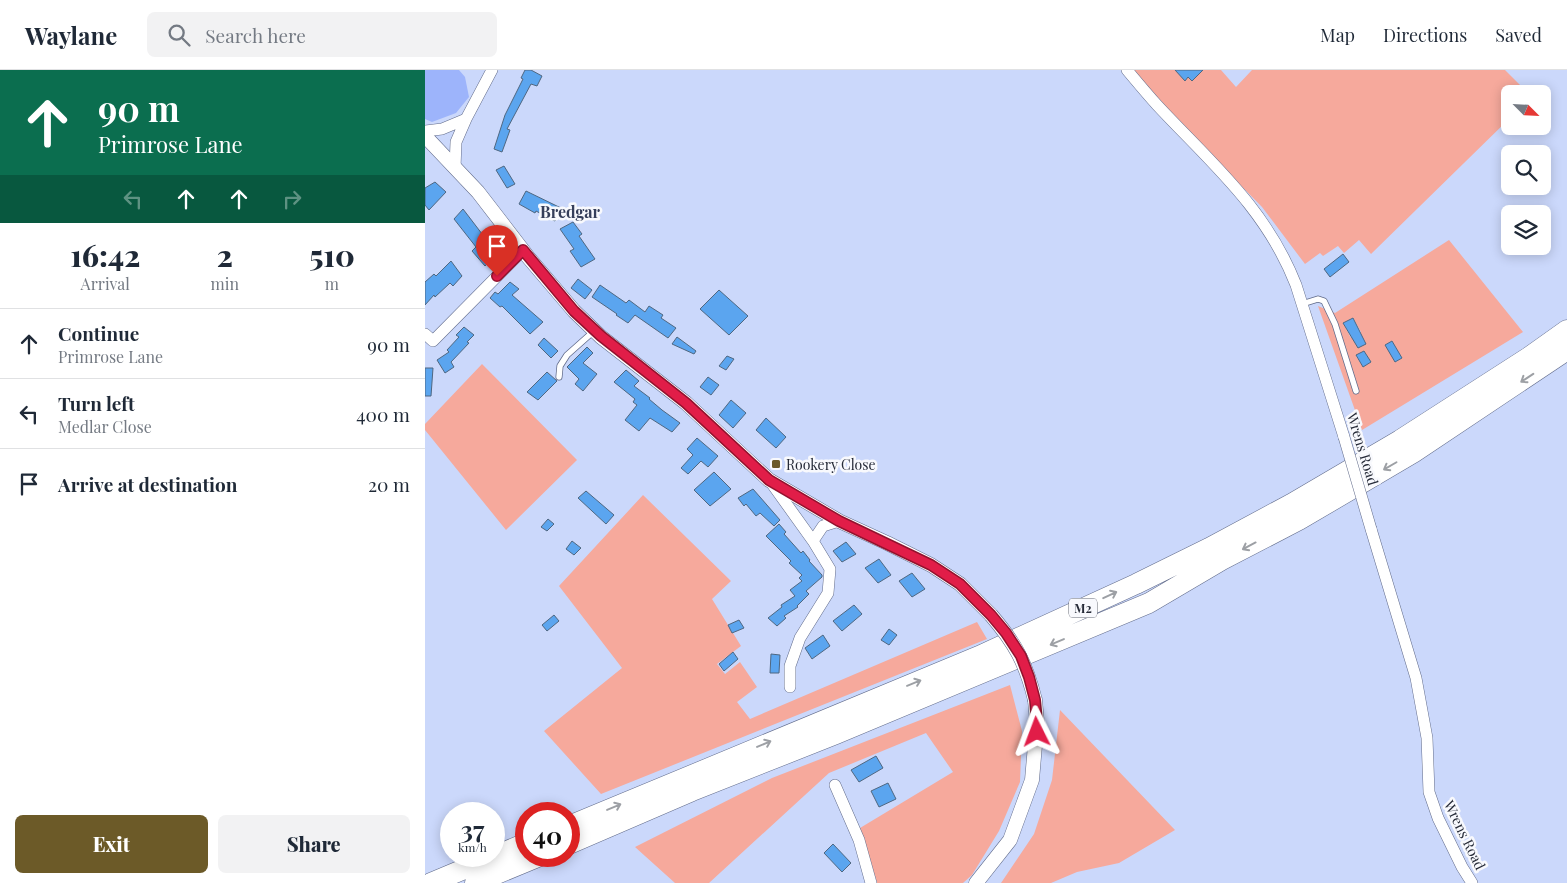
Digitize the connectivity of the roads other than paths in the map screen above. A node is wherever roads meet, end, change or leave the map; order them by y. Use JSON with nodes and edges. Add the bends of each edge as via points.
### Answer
{"nodes":[{"id":1,"x":492,"y":70,"type":"edge"},
{"id":2,"x":1127,"y":70,"type":"edge"},
{"id":3,"x":466,"y":119,"type":"junction"},
{"id":4,"x":425,"y":131,"type":"edge"},
{"id":5,"x":425,"y":136,"type":"edge"},
{"id":6,"x":455,"y":168,"type":"junction"},
{"id":7,"x":523,"y":250,"type":"junction"},
{"id":8,"x":1302,"y":304,"type":"junction"},
{"id":9,"x":594,"y":330,"type":"junction"},
{"id":10,"x":1567,"y":330,"type":"edge"},
{"id":11,"x":425,"y":334,"type":"edge"},
{"id":12,"x":1567,"y":350,"type":"edge"},
{"id":13,"x":559,"y":377,"type":"dead end"},
{"id":14,"x":1356,"y":391,"type":"dead end"},
{"id":15,"x":769,"y":480,"type":"junction"},
{"id":16,"x":839,"y":521,"type":"junction"},
{"id":17,"x":813,"y":541,"type":"junction"},
{"id":18,"x":791,"y":687,"type":"dead end"},
{"id":19,"x":835,"y":785,"type":"dead end"},
{"id":20,"x":580,"y":821,"type":"edge"},
{"id":21,"x":580,"y":839,"type":"edge"},
{"id":22,"x":515,"y":849,"type":"edge"},
{"id":23,"x":515,"y":866,"type":"edge"},
{"id":24,"x":431,"y":883,"type":"edge"},
{"id":25,"x":475,"y":883,"type":"edge"},
{"id":26,"x":871,"y":883,"type":"edge"},
{"id":27,"x":976,"y":883,"type":"edge"},
{"id":28,"x":1472,"y":883,"type":"edge"}],
"edges":[{"from":1,"to":3,"type":"street"},
{"from":2,"to":8,"type":"street","name":"Wrens Road","via":[[1220,169],[1259,217],[1290,269]]},
{"from":3,"to":4,"type":"street","via":[[442,129]]},
{"from":3,"to":6,"type":"street","via":[[456,142]]},
{"from":5,"to":6,"type":"street"},
{"from":6,"to":7,"type":"street"},
{"from":7,"to":9,"type":"street"},
{"from":7,"to":11,"type":"street","via":[[433,341]]},
{"from":8,"to":14,"type":"lane","via":[[1318,298],[1324,301],[1335,324]]},
{"from":8,"to":28,"type":"street","name":"Wrens Road","bridge":true,"via":[[1416,678],[1427,738],[1429,792],[1438,818]]},
{"from":9,"to":13,"type":"lane","via":[[567,355],[560,366]]},
{"from":9,"to":15,"type":"street","via":[[686,403]]},
{"from":20,"to":10,"type":"highway","number":"M2","one_way":true,"via":[[979,656],[1209,548],[1400,440]]},
{"from":12,"to":21,"type":"highway","number":"M2","one_way":true,"via":[[1413,453],[1149,603]]},
{"from":15,"to":16,"type":"street"},
{"from":15,"to":17,"type":"street"},
{"from":16,"to":17,"type":"street","via":[[823,526]]},
{"from":16,"to":27,"type":"street","bridge":true,"via":[[931,565],[960,584],[1006,633],[1021,656],[1029,677],[1037,722],[1033,780],[1010,840]]},
{"from":17,"to":18,"type":"street","via":[[830,569],[827,593],[800,638],[790,666]]},
{"from":19,"to":26,"type":"street","via":[[859,840]]},
{"from":22,"to":24,"type":"highway"},
{"from":23,"to":25,"type":"highway"}]}
